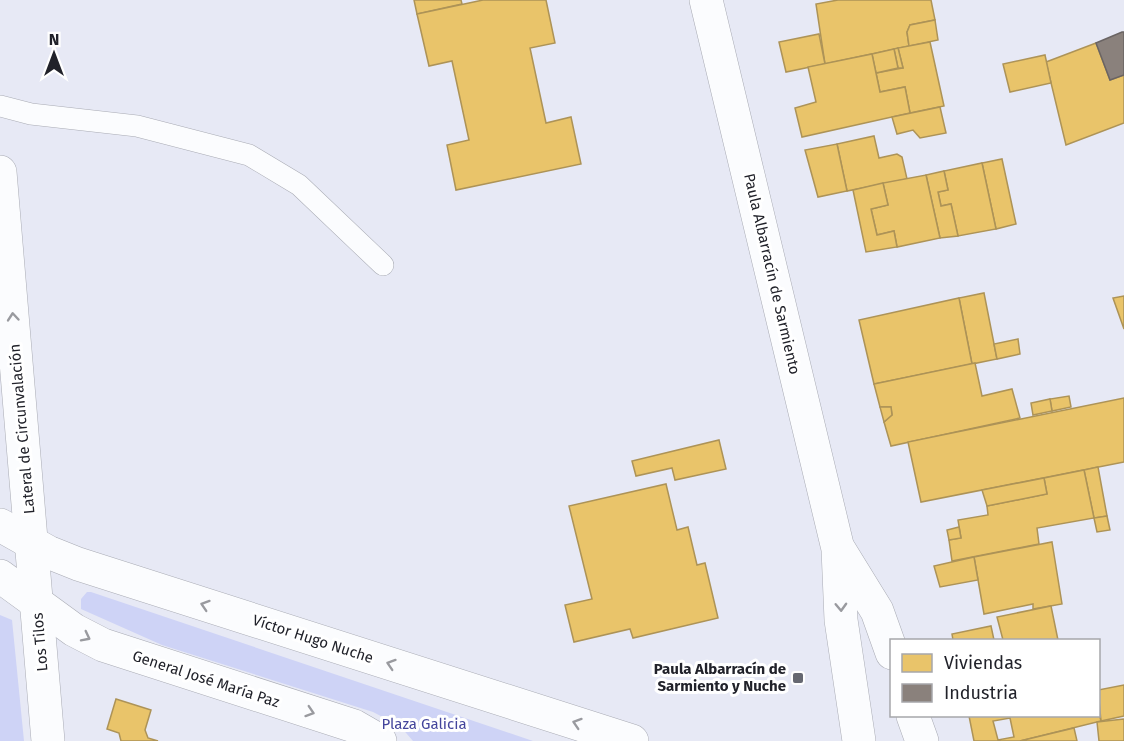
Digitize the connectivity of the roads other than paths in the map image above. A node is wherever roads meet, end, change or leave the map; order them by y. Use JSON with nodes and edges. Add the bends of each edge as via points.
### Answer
{"nodes":[{"id":1,"x":706,"y":0,"type":"edge"},
{"id":2,"x":0,"y":106,"type":"edge"},
{"id":3,"x":0,"y":172,"type":"edge"},
{"id":4,"x":383,"y":265,"type":"dead end"},
{"id":5,"x":0,"y":525,"type":"edge"},
{"id":6,"x":32,"y":543,"type":"junction"},
{"id":7,"x":838,"y":549,"type":"junction"},
{"id":8,"x":0,"y":576,"type":"edge"},
{"id":9,"x":37,"y":604,"type":"junction"},
{"id":10,"x":890,"y":650,"type":"edge"},
{"id":11,"x":913,"y":717,"type":"edge"},
{"id":12,"x":48,"y":741,"type":"edge"},
{"id":13,"x":380,"y":741,"type":"edge"},
{"id":14,"x":632,"y":741,"type":"edge"},
{"id":15,"x":859,"y":741,"type":"edge"},
{"id":16,"x":922,"y":741,"type":"edge"}],
"edges":[{"from":1,"to":7,"type":"street","name":"Paula Albarracín de Sarmiento"},
{"from":2,"to":4,"type":"lane","via":[[31,114],[137,126],[249,155],[299,185]]},
{"from":6,"to":3,"type":"street","name":"Lateral de Circunvalación","one_way":true},
{"from":5,"to":6,"type":"street","name":"Víctor Hugo Nuche"},
{"from":6,"to":9,"type":"street","name":"Los Tilos"},
{"from":14,"to":6,"type":"street","name":"Víctor Hugo Nuche","one_way":true,"via":[[78,564]]},
{"from":7,"to":10,"type":"street","name":"Paula Albarracín de Sarmiento","via":[[877,611]]},
{"from":7,"to":15,"type":"street","name":"Paula Albarracín de Sarmiento","one_way":true,"via":[[841,620]]},
{"from":8,"to":9,"type":"street"},
{"from":9,"to":12,"type":"street","name":"Los Tilos"},
{"from":9,"to":13,"type":"street","name":"General José María Paz","one_way":true,"via":[[103,645],[354,726]]},
{"from":11,"to":16,"type":"street"}]}
